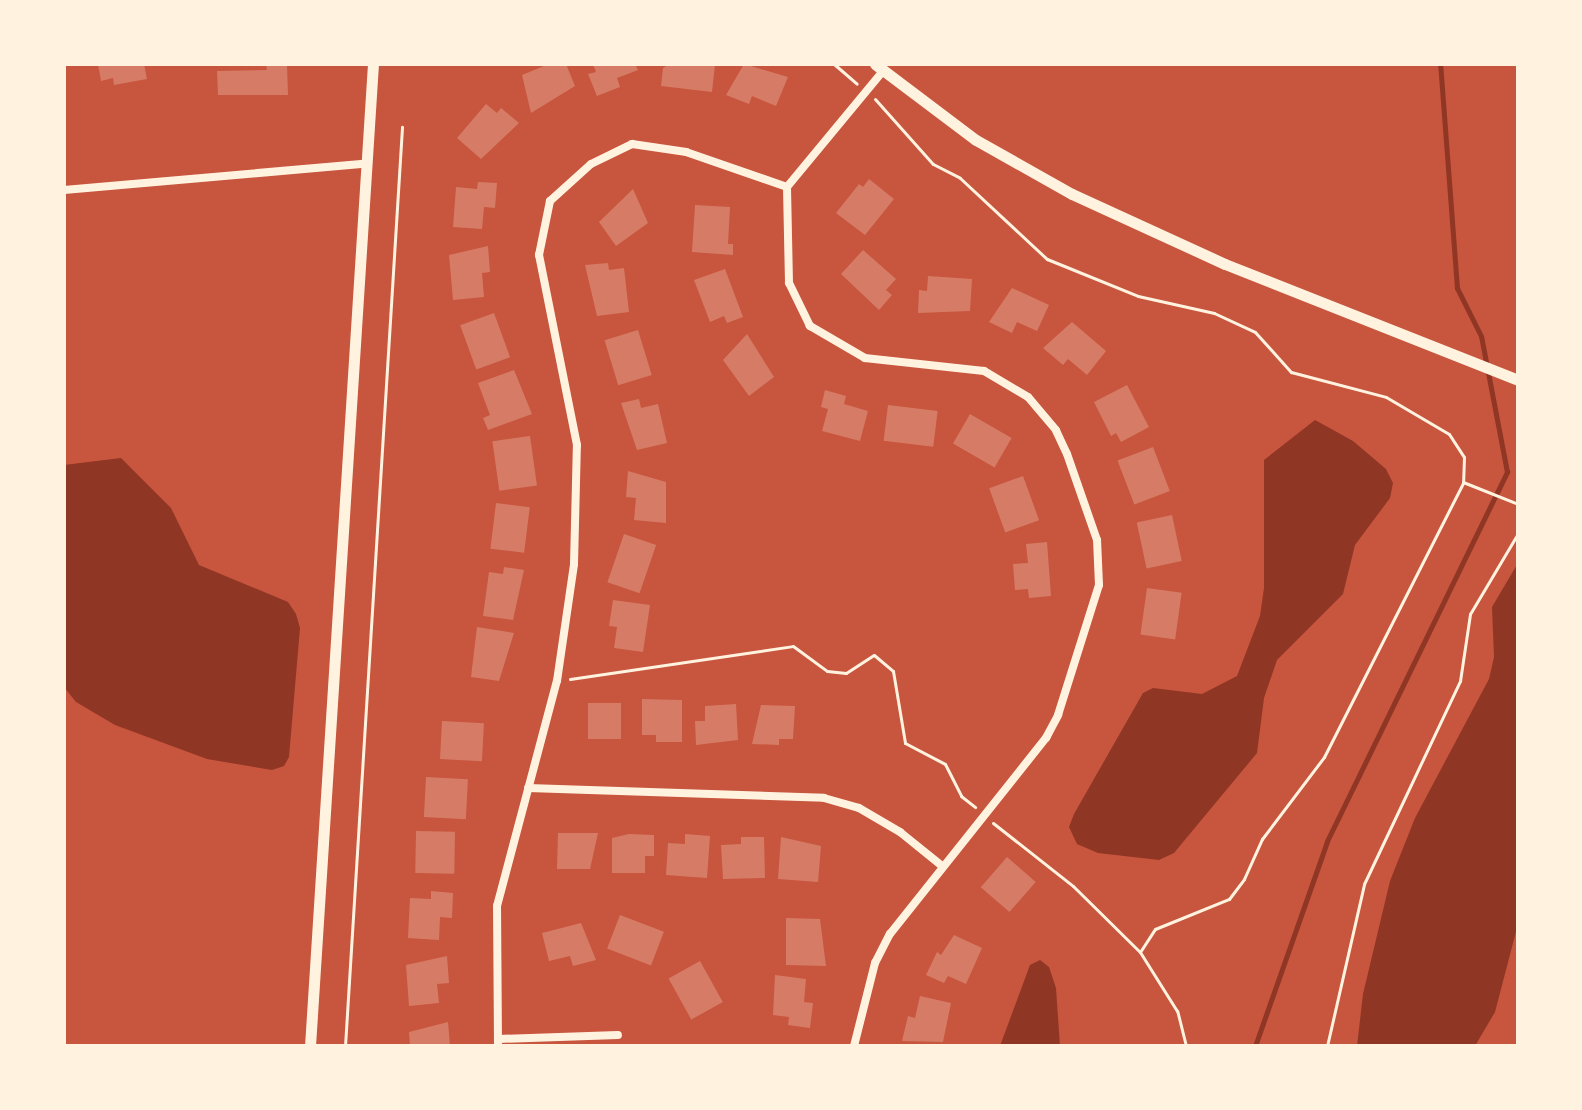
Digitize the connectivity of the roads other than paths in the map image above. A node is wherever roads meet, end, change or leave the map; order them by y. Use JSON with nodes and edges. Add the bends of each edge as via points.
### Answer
{"nodes":[{"id":1,"x":373,"y":64,"type":"edge"},
{"id":2,"x":879,"y":68,"type":"edge"},
{"id":3,"x":364,"y":164,"type":"junction"},
{"id":4,"x":787,"y":187,"type":"junction"},
{"id":5,"x":64,"y":190,"type":"edge"},
{"id":6,"x":1518,"y":380,"type":"edge"},
{"id":7,"x":528,"y":788,"type":"junction"},
{"id":8,"x":942,"y":866,"type":"junction"},
{"id":9,"x":618,"y":1035,"type":"dead end"},
{"id":10,"x":498,"y":1043,"type":"edge"},
{"id":11,"x":310,"y":1046,"type":"edge"},
{"id":12,"x":854,"y":1046,"type":"edge"}],
"edges":[{"from":1,"to":3,"type":"main road"},
{"from":2,"to":4,"type":"street"},
{"from":2,"to":6,"type":"main road","via":[[976,140],[1072,194],[1225,264]]},
{"from":3,"to":5,"type":"street"},
{"from":3,"to":11,"type":"main road"},
{"from":4,"to":7,"type":"street","via":[[686,152],[632,144],[591,164],[550,201],[539,255],[577,445],[574,564],[557,681]]},
{"from":4,"to":8,"type":"street","via":[[789,283],[810,326],[865,358],[984,371],[1028,397],[1061,442],[1097,540],[1099,585],[1058,715]]},
{"from":7,"to":8,"type":"street","via":[[824,798],[859,808]]},
{"from":7,"to":10,"type":"street","via":[[497,906]]},
{"from":8,"to":12,"type":"street","via":[[875,963]]},
{"from":9,"to":10,"type":"street"}]}
